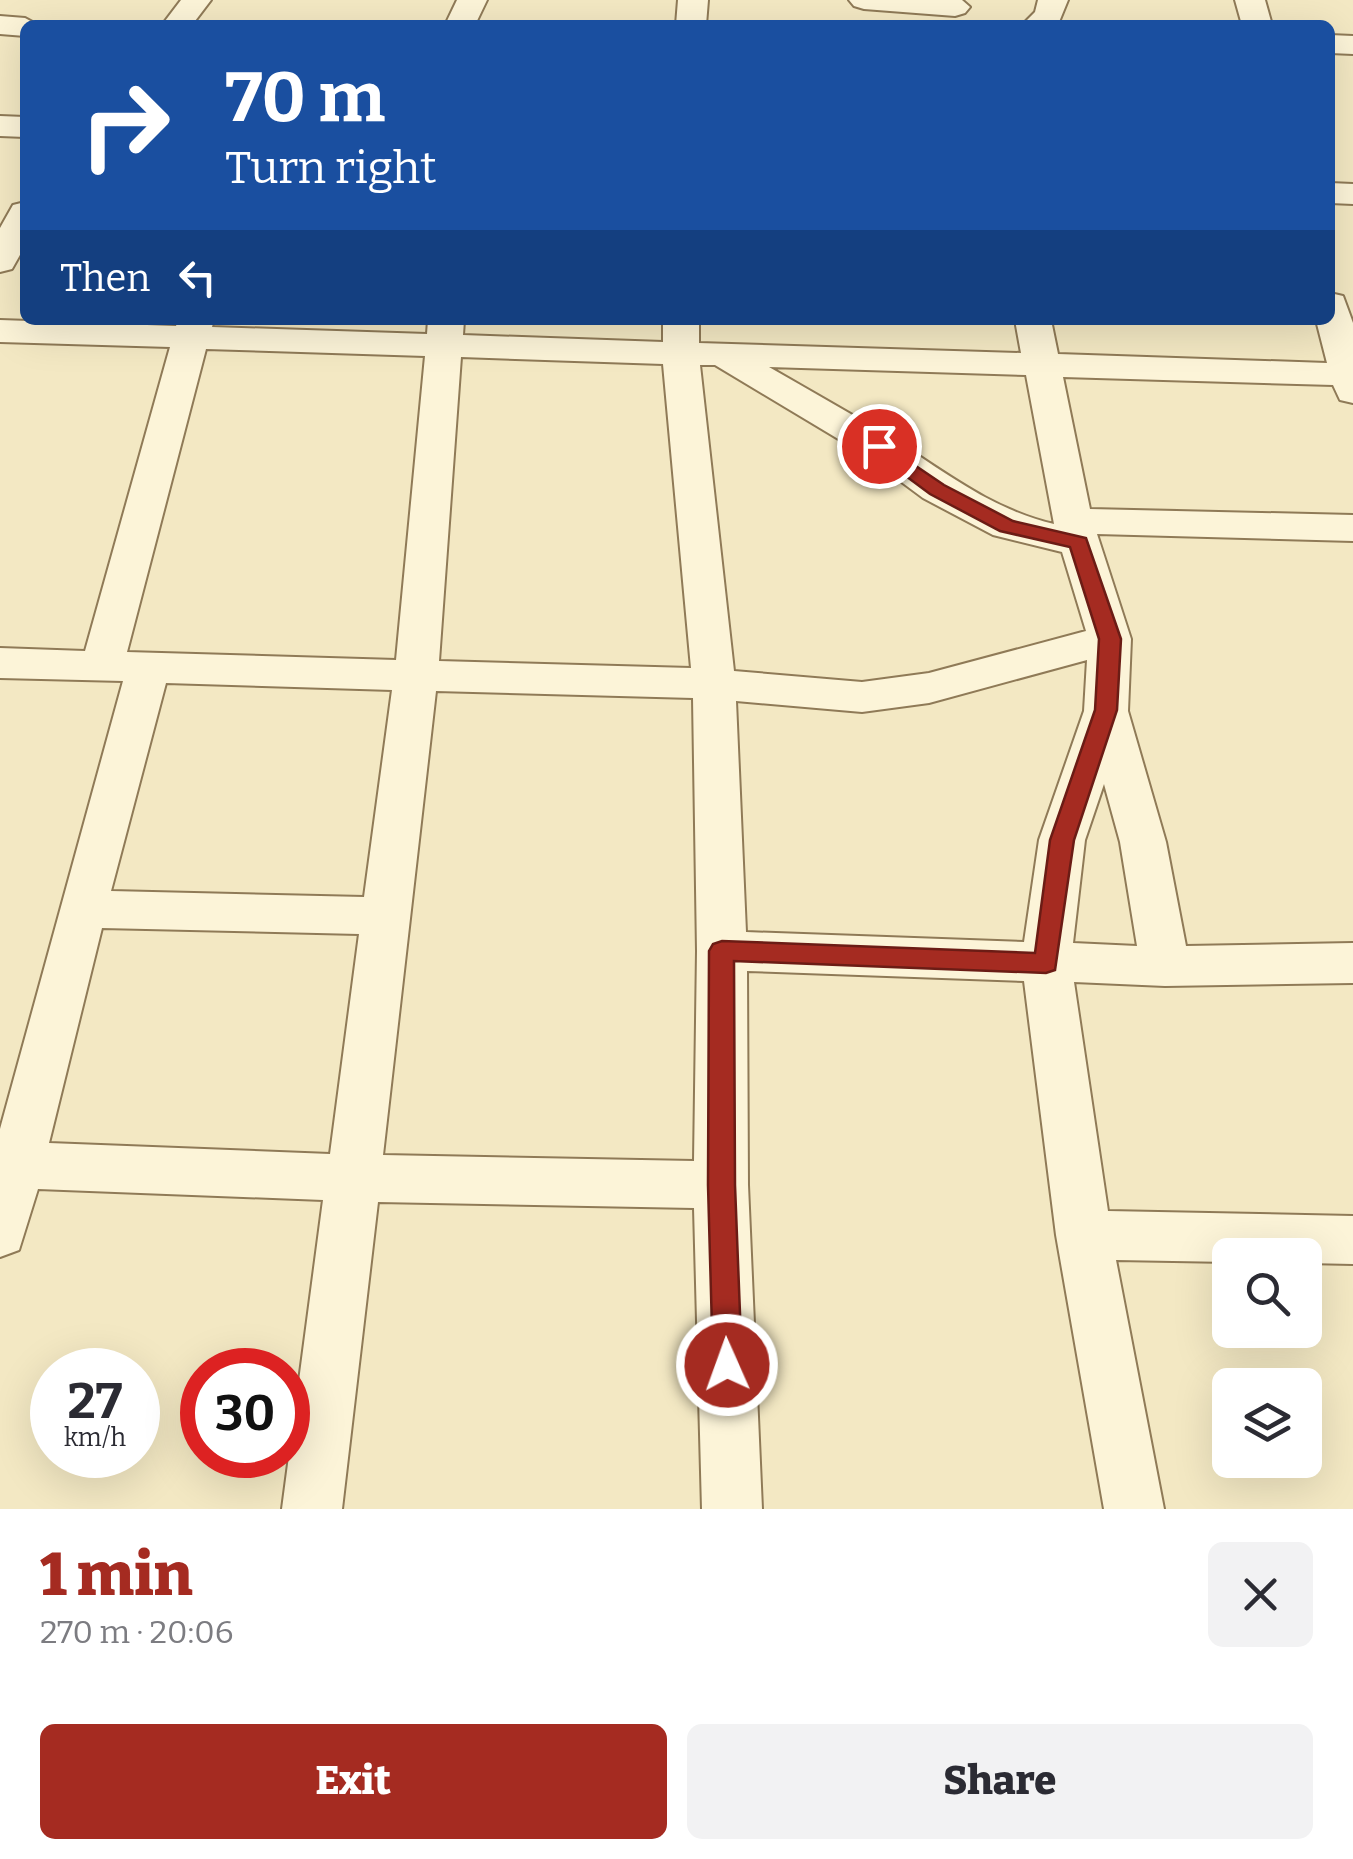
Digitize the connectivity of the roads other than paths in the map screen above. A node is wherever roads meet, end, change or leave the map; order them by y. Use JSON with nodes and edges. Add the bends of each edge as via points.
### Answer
{"nodes":[{"id":1,"x":196,"y":0,"type":"edge"},
{"id":2,"x":864,"y":0,"type":"edge"},
{"id":3,"x":959,"y":11,"type":"edge"},
{"id":4,"x":181,"y":20,"type":"edge"},
{"id":5,"x":20,"y":222,"type":"edge"},
{"id":6,"x":0,"y":262,"type":"edge"},
{"id":7,"x":1335,"y":322,"type":"edge"},
{"id":8,"x":1034,"y":325,"type":"edge"},
{"id":9,"x":193,"y":329,"type":"edge"},
{"id":10,"x":1,"y":333,"type":"edge"},
{"id":11,"x":444,"y":334,"type":"edge"},
{"id":12,"x":695,"y":345,"type":"edge"},
{"id":13,"x":1040,"y":366,"type":"junction"},
{"id":14,"x":1352,"y":381,"type":"edge"},
{"id":15,"x":1353,"y":528,"type":"edge"},
{"id":16,"x":1076,"y":532,"type":"junction"},
{"id":17,"x":1110,"y":639,"type":"junction"},
{"id":18,"x":0,"y":663,"type":"edge"},
{"id":19,"x":126,"y":665,"type":"junction"},
{"id":20,"x":416,"y":676,"type":"junction"},
{"id":21,"x":714,"y":684,"type":"junction"},
{"id":22,"x":1106,"y":710,"type":"junction"},
{"id":23,"x":82,"y":909,"type":"junction"},
{"id":24,"x":387,"y":916,"type":"junction"},
{"id":25,"x":722,"y":951,"type":"junction"},
{"id":26,"x":1046,"y":963,"type":"junction"},
{"id":27,"x":1353,"y":963,"type":"edge"},
{"id":28,"x":1165,"y":966,"type":"junction"},
{"id":29,"x":8,"y":1165,"type":"edge"},
{"id":30,"x":354,"y":1178,"type":"junction"},
{"id":31,"x":721,"y":1185,"type":"junction"},
{"id":32,"x":0,"y":1233,"type":"edge"},
{"id":33,"x":1084,"y":1235,"type":"junction"},
{"id":34,"x":1353,"y":1240,"type":"edge"},
{"id":35,"x":312,"y":1509,"type":"edge"},
{"id":36,"x":732,"y":1509,"type":"edge"},
{"id":37,"x":1134,"y":1509,"type":"edge"}],
"edges":[{"from":1,"to":4,"type":"street"},
{"from":2,"to":3,"type":"street"},
{"from":5,"to":6,"type":"street"},
{"from":7,"to":14,"type":"street"},
{"from":8,"to":13,"type":"street"},
{"from":9,"to":10,"type":"street"},
{"from":9,"to":11,"type":"street"},
{"from":9,"to":19,"type":"street"},
{"from":11,"to":12,"type":"street"},
{"from":11,"to":20,"type":"street"},
{"from":12,"to":13,"type":"street"},
{"from":12,"to":16,"type":"street","via":[[1007,526]]},
{"from":12,"to":21,"type":"street"},
{"from":13,"to":14,"type":"street"},
{"from":13,"to":16,"type":"street"},
{"from":15,"to":16,"type":"street"},
{"from":16,"to":17,"type":"street"},
{"from":17,"to":21,"type":"street","via":[[929,688],[862,696]]},
{"from":17,"to":22,"type":"street"},
{"from":18,"to":19,"type":"street"},
{"from":19,"to":20,"type":"street"},
{"from":19,"to":23,"type":"street"},
{"from":20,"to":21,"type":"street"},
{"from":20,"to":24,"type":"street"},
{"from":21,"to":25,"type":"street"},
{"from":22,"to":26,"type":"street","via":[[1062,840]]},
{"from":22,"to":28,"type":"street","via":[[1143,842]]},
{"from":23,"to":24,"type":"street"},
{"from":23,"to":29,"type":"street"},
{"from":24,"to":30,"type":"street"},
{"from":25,"to":26,"type":"street"},
{"from":25,"to":31,"type":"street"},
{"from":26,"to":28,"type":"street"},
{"from":26,"to":33,"type":"street"},
{"from":27,"to":28,"type":"street"},
{"from":29,"to":30,"type":"street"},
{"from":29,"to":32,"type":"street"},
{"from":30,"to":31,"type":"street"},
{"from":30,"to":35,"type":"street"},
{"from":31,"to":36,"type":"street"},
{"from":33,"to":34,"type":"street"},
{"from":33,"to":37,"type":"street"}]}
